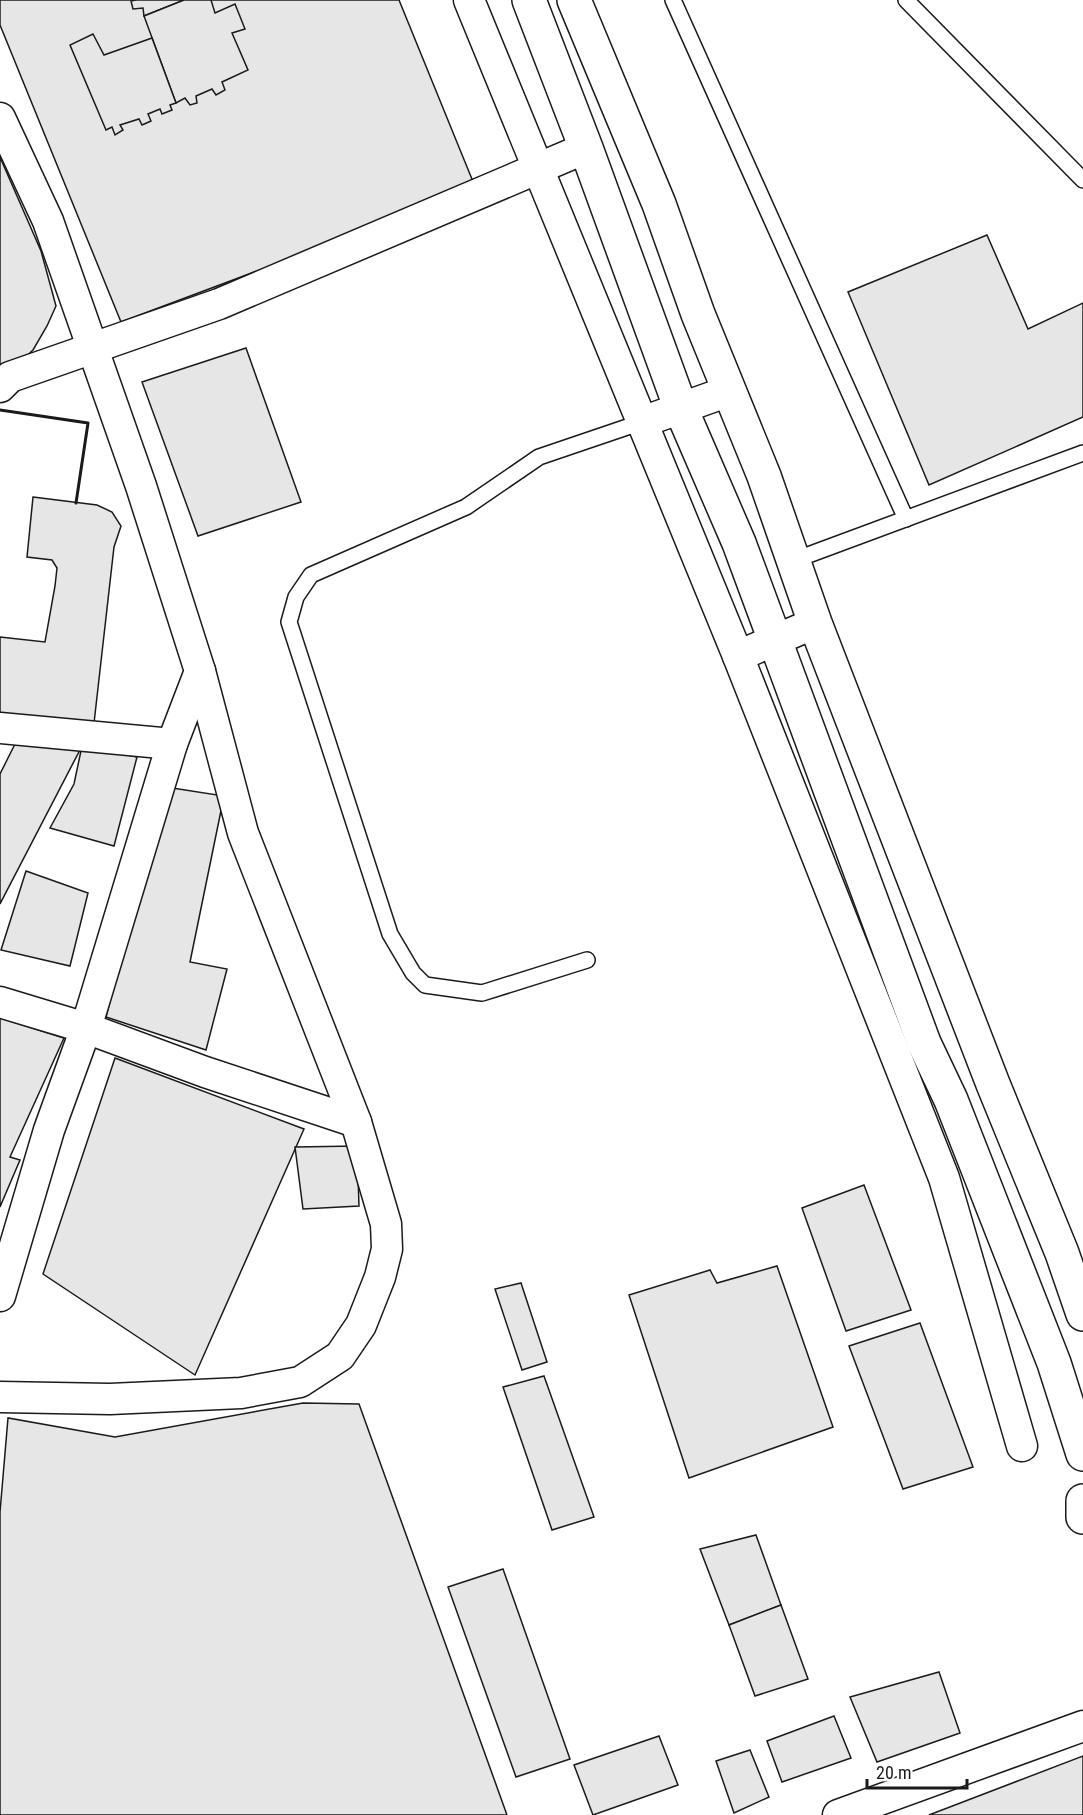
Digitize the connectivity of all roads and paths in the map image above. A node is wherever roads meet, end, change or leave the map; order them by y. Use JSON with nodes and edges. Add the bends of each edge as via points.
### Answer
{"nodes":[{"id":1,"x":469,"y":0,"type":"edge"},
{"id":2,"x":529,"y":0,"type":"edge"},
{"id":3,"x":574,"y":0,"type":"edge"},
{"id":4,"x":673,"y":0,"type":"edge"},
{"id":5,"x":906,"y":0,"type":"edge"},
{"id":6,"x":0,"y":118,"type":"edge"},
{"id":7,"x":586,"y":148,"type":"junction"},
{"id":8,"x":538,"y":168,"type":"junction"},
{"id":9,"x":1083,"y":180,"type":"edge"},
{"id":10,"x":93,"y":350,"type":"junction"},
{"id":11,"x":0,"y":387,"type":"edge"},
{"id":12,"x":729,"y":391,"type":"junction"},
{"id":13,"x":681,"y":409,"type":"junction"},
{"id":14,"x":642,"y":422,"type":"junction"},
{"id":15,"x":1083,"y":453,"type":"edge"},
{"id":16,"x":906,"y":519,"type":"junction"},
{"id":17,"x":792,"y":561,"type":"junction"},
{"id":18,"x":815,"y":623,"type":"junction"},
{"id":19,"x":774,"y":641,"type":"junction"},
{"id":20,"x":738,"y":656,"type":"junction"},
{"id":21,"x":200,"y":671,"type":"junction"},
{"id":22,"x":0,"y":728,"type":"edge"},
{"id":23,"x":172,"y":744,"type":"junction"},
{"id":24,"x":587,"y":960,"type":"dead end"},
{"id":25,"x":0,"y":1002,"type":"edge"},
{"id":26,"x":86,"y":1028,"type":"junction"},
{"id":27,"x":993,"y":1084,"type":"junction"},
{"id":28,"x":951,"y":1100,"type":"junction"},
{"id":29,"x":356,"y":1122,"type":"junction"},
{"id":30,"x":976,"y":1166,"type":"junction"},
{"id":31,"x":944,"y":1178,"type":"junction"},
{"id":32,"x":0,"y":1296,"type":"edge"},
{"id":33,"x":1083,"y":1314,"type":"edge"},
{"id":34,"x":0,"y":1397,"type":"edge"},
{"id":35,"x":1022,"y":1446,"type":"dead end"},
{"id":36,"x":1083,"y":1454,"type":"edge"},
{"id":37,"x":1083,"y":1501,"type":"edge"},
{"id":38,"x":1083,"y":1517,"type":"edge"},
{"id":39,"x":1083,"y":1726,"type":"edge"},
{"id":40,"x":845,"y":1814,"type":"edge"}],
"edges":[{"from":1,"to":8,"type":"street"},
{"from":2,"to":7,"type":"street"},
{"from":3,"to":12,"type":"street","via":[[659,204]]},
{"from":4,"to":16,"type":"lane"},
{"from":5,"to":9,"type":"lane"},
{"from":6,"to":10,"type":"street","via":[[48,221]]},
{"from":7,"to":8,"type":"street"},
{"from":7,"to":13,"type":"street"},
{"from":8,"to":10,"type":"street","via":[[219,304]]},
{"from":8,"to":14,"type":"street"},
{"from":10,"to":11,"type":"street","via":[[10,377]]},
{"from":10,"to":21,"type":"street"},
{"from":12,"to":13,"type":"street"},
{"from":12,"to":17,"type":"street","via":[[764,476]]},
{"from":13,"to":14,"type":"street"},
{"from":13,"to":19,"type":"street","via":[[739,543]]},
{"from":14,"to":20,"type":"street"},
{"from":14,"to":24,"type":"lane","via":[[539,457],[466,507],[311,575],[296,597],[289,622],[390,934],[413,973],[425,985],[482,993]]},
{"from":15,"to":16,"type":"lane"},
{"from":16,"to":17,"type":"lane"},
{"from":17,"to":18,"type":"street"},
{"from":18,"to":19,"type":"street"},
{"from":18,"to":27,"type":"street"},
{"from":19,"to":20,"type":"street"},
{"from":19,"to":28,"type":"street","via":[[924,1043]]},
{"from":20,"to":31,"type":"street"},
{"from":21,"to":23,"type":"street"},
{"from":21,"to":29,"type":"street","via":[[243,833]]},
{"from":22,"to":23,"type":"street"},
{"from":23,"to":26,"type":"street"},
{"from":25,"to":26,"type":"street"},
{"from":26,"to":29,"type":"street"},
{"from":26,"to":32,"type":"street","via":[[49,1130]]},
{"from":27,"to":28,"type":"street"},
{"from":27,"to":33,"type":"street"},
{"from":28,"to":30,"type":"street"},
{"from":29,"to":34,"type":"street","via":[[386,1224],[387,1249],[361,1325],[340,1356],[300,1382],[241,1393],[110,1399]]},
{"from":30,"to":31,"type":"street"},
{"from":30,"to":36,"type":"street","via":[[1054,1363]]},
{"from":31,"to":35,"type":"street"},
{"from":37,"to":38,"type":"street"},
{"from":39,"to":40,"type":"street"}]}
